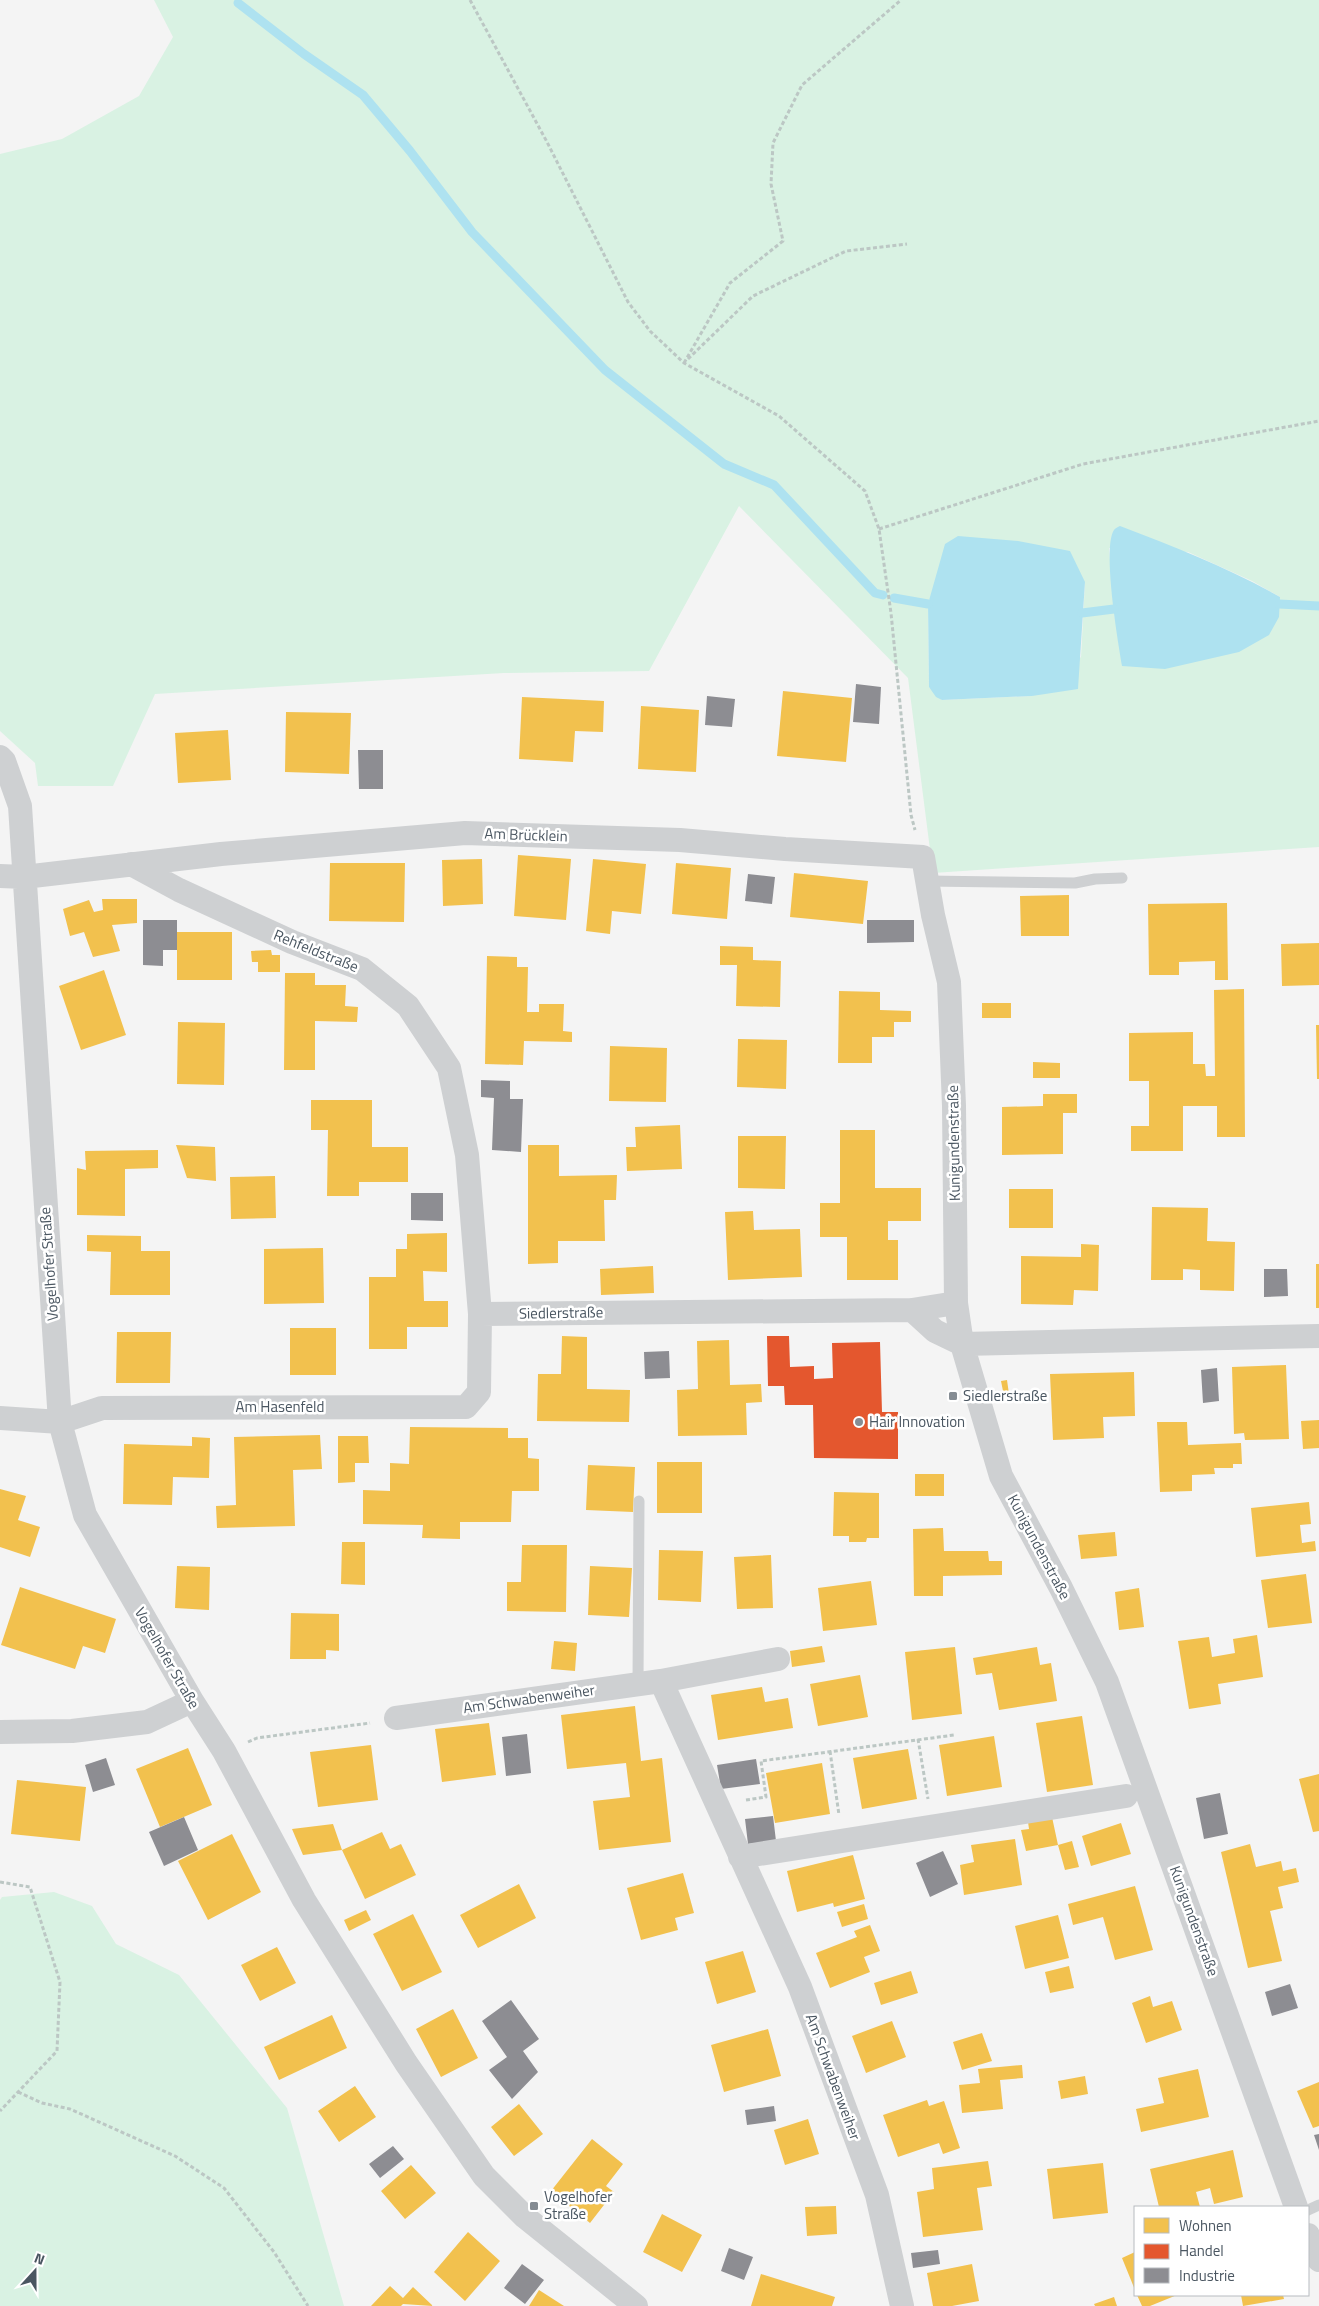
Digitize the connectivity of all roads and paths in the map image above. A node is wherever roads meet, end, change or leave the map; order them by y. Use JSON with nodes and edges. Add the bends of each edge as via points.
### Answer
{"nodes":[{"id":1,"x":470,"y":0,"type":"edge"},
{"id":2,"x":901,"y":0,"type":"edge"},
{"id":3,"x":907,"y":244,"type":"dead end"},
{"id":4,"x":684,"y":363,"type":"junction"},
{"id":5,"x":1319,"y":421,"type":"edge"},
{"id":6,"x":879,"y":529,"type":"junction"},
{"id":7,"x":0,"y":757,"type":"edge"},
{"id":8,"x":923,"y":857,"type":"junction"},
{"id":9,"x":131,"y":864,"type":"junction"},
{"id":10,"x":0,"y":876,"type":"edge"},
{"id":11,"x":24,"y":876,"type":"junction"},
{"id":12,"x":1122,"y":878,"type":"dead end"},
{"id":13,"x":927,"y":881,"type":"junction"},
{"id":14,"x":956,"y":1303,"type":"junction"},
{"id":15,"x":912,"y":1310,"type":"junction"},
{"id":16,"x":480,"y":1314,"type":"junction"},
{"id":17,"x":1319,"y":1336,"type":"edge"},
{"id":18,"x":962,"y":1344,"type":"junction"},
{"id":19,"x":0,"y":1418,"type":"edge"},
{"id":20,"x":60,"y":1422,"type":"junction"},
{"id":21,"x":639,"y":1500,"type":"dead end"},
{"id":22,"x":778,"y":1659,"type":"dead end"},
{"id":23,"x":650,"y":1682,"type":"junction"},
{"id":24,"x":192,"y":1702,"type":"junction"},
{"id":25,"x":396,"y":1718,"type":"joint"},
{"id":26,"x":0,"y":1732,"type":"edge"},
{"id":27,"x":954,"y":1735,"type":"dead end"},
{"id":28,"x":918,"y":1739,"type":"junction"},
{"id":29,"x":224,"y":1751,"type":"junction"},
{"id":30,"x":830,"y":1751,"type":"junction"},
{"id":31,"x":1126,"y":1796,"type":"dead end"},
{"id":32,"x":716,"y":1804,"type":"junction"},
{"id":33,"x":933,"y":1826,"type":"junction"},
{"id":34,"x":843,"y":1840,"type":"junction"},
{"id":35,"x":740,"y":1856,"type":"junction"},
{"id":36,"x":0,"y":1882,"type":"edge"},
{"id":37,"x":18,"y":2092,"type":"junction"},
{"id":38,"x":0,"y":2111,"type":"edge"},
{"id":39,"x":1296,"y":2206,"type":"edge"},
{"id":40,"x":1309,"y":2237,"type":"edge"},
{"id":41,"x":1319,"y":2260,"type":"edge"},
{"id":42,"x":308,"y":2306,"type":"edge"},
{"id":43,"x":636,"y":2306,"type":"edge"},
{"id":44,"x":902,"y":2306,"type":"edge"}],
"edges":[{"from":1,"to":4,"type":"path","via":[[628,302],[650,331]]},
{"from":2,"to":4,"type":"path","via":[[802,85],[773,143],[772,184],[783,241],[730,283]]},
{"from":3,"to":4,"type":"path","via":[[846,251],[753,296]]},
{"from":4,"to":6,"type":"path","via":[[779,416],[865,491]]},
{"from":5,"to":6,"type":"path","via":[[1083,464]]},
{"from":6,"to":8,"type":"path","via":[[891,613],[910,815]]},
{"from":7,"to":11,"type":"street","via":[[4,760],[20,806]]},
{"from":8,"to":9,"type":"street","name":"Am Brücklein","via":[[680,840],[465,833]]},
{"from":8,"to":13,"type":"street","name":"Kunigundenstraße"},
{"from":9,"to":11,"type":"street"},
{"from":9,"to":16,"type":"street","name":"Rehfeldstraße","via":[[292,942],[362,969],[408,1006],[449,1068],[466,1155]]},
{"from":10,"to":11,"type":"street"},
{"from":11,"to":20,"type":"street","name":"Vogelhofer Straße"},
{"from":12,"to":13,"type":"lane","via":[[1075,883]]},
{"from":13,"to":14,"type":"street","name":"Kunigundenstraße","via":[[949,982]]},
{"from":14,"to":15,"type":"street","name":"Siedlerstraße"},
{"from":14,"to":18,"type":"street","name":"Kunigundenstraße"},
{"from":15,"to":16,"type":"street","name":"Siedlerstraße"},
{"from":15,"to":18,"type":"street","via":[[935,1331]]},
{"from":16,"to":20,"type":"street","name":"Am Hasenfeld","via":[[479,1392],[466,1407],[102,1408]]},
{"from":17,"to":18,"type":"street"},
{"from":18,"to":39,"type":"street","name":"Kunigundenstraße","via":[[1001,1476],[1107,1682]]},
{"from":19,"to":20,"type":"street","name":"Am Hasenfeld"},
{"from":20,"to":24,"type":"street","name":"Vogelhofer Straße","via":[[85,1515]]},
{"from":21,"to":23,"type":"lane"},
{"from":22,"to":23,"type":"street","name":"Am Schwabenweiher"},
{"from":23,"to":25,"type":"street","name":"Am Schwabenweiher"},
{"from":23,"to":32,"type":"street","name":"Am Schwabenweiher"},
{"from":24,"to":26,"type":"street","via":[[147,1722],[72,1731]]},
{"from":24,"to":29,"type":"street","name":"Vogelhofer Straße"},
{"from":25,"to":29,"type":"path","via":[[359,1726],[257,1738]]},
{"from":27,"to":28,"type":"path"},
{"from":28,"to":30,"type":"path"},
{"from":28,"to":33,"type":"path"},
{"from":29,"to":43,"type":"street","name":"Vogelhofer Straße","via":[[304,1900],[406,2064],[484,2176],[525,2217]]},
{"from":30,"to":32,"type":"path","via":[[761,1761],[766,1797]]},
{"from":30,"to":34,"type":"path"},
{"from":31,"to":33,"type":"street"},
{"from":32,"to":35,"type":"street","name":"Am Schwabenweiher"},
{"from":33,"to":34,"type":"street"},
{"from":34,"to":35,"type":"street"},
{"from":35,"to":44,"type":"street","name":"Am Schwabenweiher","via":[[800,1987],[877,2195]]},
{"from":36,"to":37,"type":"path","via":[[30,1887],[60,1982],[57,2051]]},
{"from":37,"to":38,"type":"path"},
{"from":37,"to":42,"type":"path","via":[[42,2103],[70,2110],[175,2156],[224,2188],[274,2252]]},
{"from":40,"to":41,"type":"street"}]}
